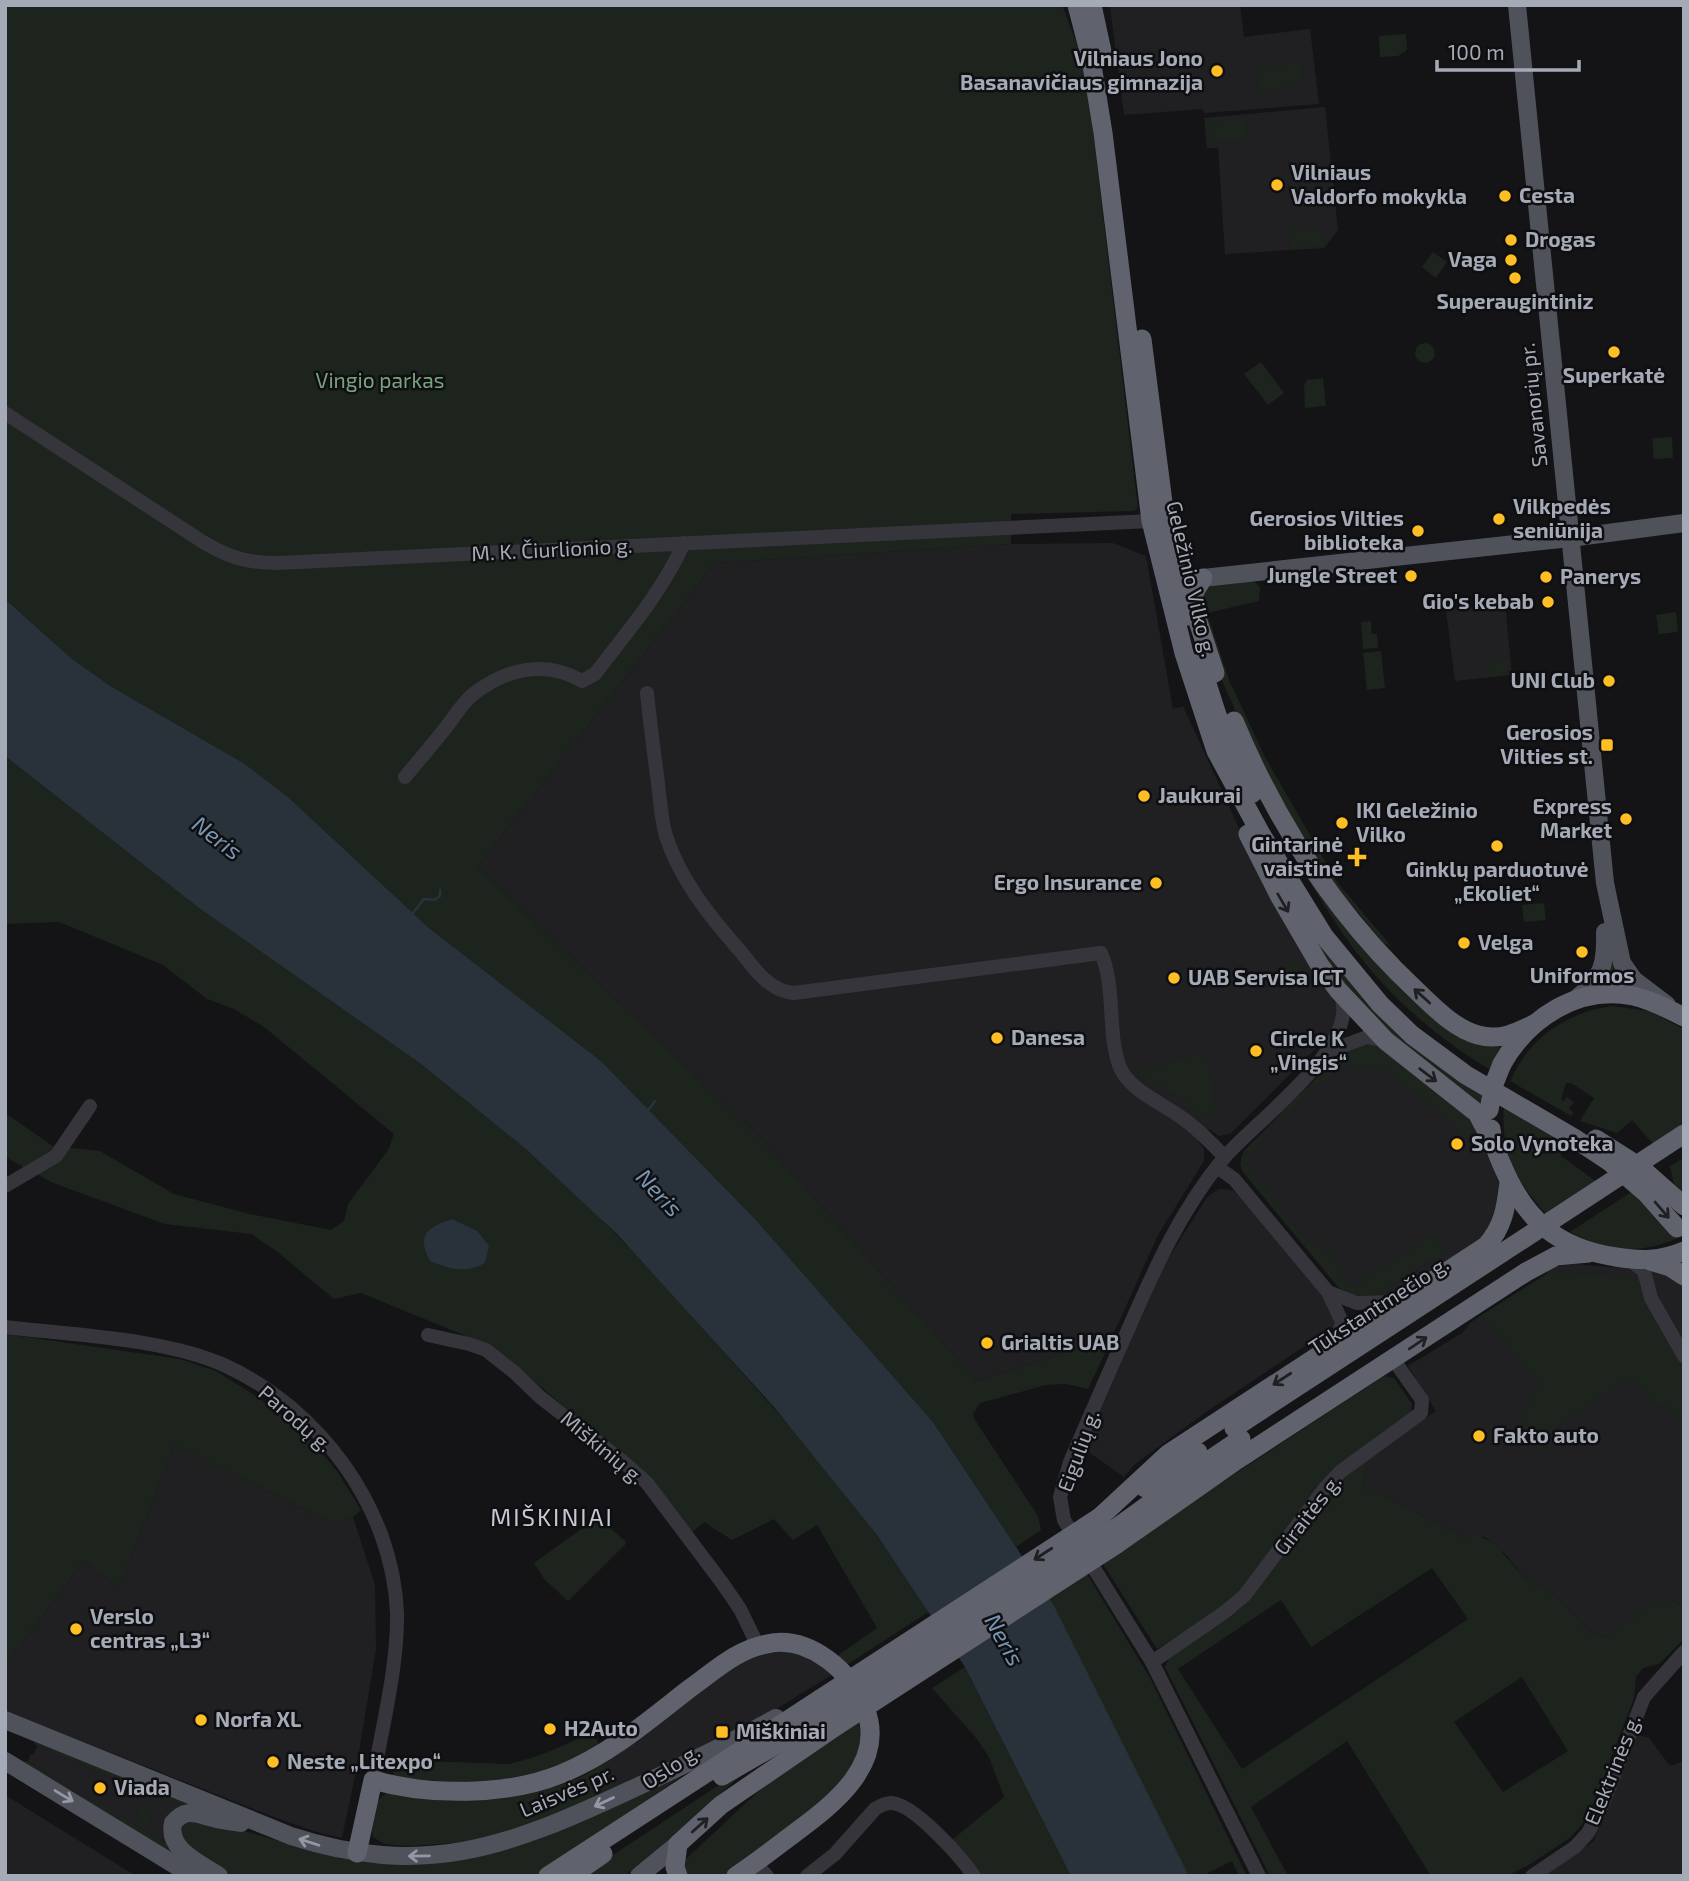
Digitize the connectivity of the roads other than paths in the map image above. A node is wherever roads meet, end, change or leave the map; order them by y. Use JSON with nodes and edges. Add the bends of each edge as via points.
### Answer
{"nodes":[{"id":1,"x":1077,"y":5,"type":"edge"},
{"id":2,"x":1092,"y":5,"type":"edge"},
{"id":3,"x":1517,"y":5,"type":"edge"},
{"id":4,"x":5,"y":413,"type":"edge"},
{"id":5,"x":1147,"y":521,"type":"junction"},
{"id":6,"x":1684,"y":523,"type":"edge"},
{"id":7,"x":1570,"y":538,"type":"junction"},
{"id":8,"x":684,"y":543,"type":"junction"},
{"id":9,"x":1203,"y":578,"type":"junction"},
{"id":10,"x":1172,"y":581,"type":"junction"},
{"id":11,"x":1196,"y":621,"type":"junction"},
{"id":12,"x":1202,"y":669,"type":"junction"},
{"id":13,"x":647,"y":693,"type":"dead end"},
{"id":14,"x":1224,"y":751,"type":"junction"},
{"id":15,"x":405,"y":777,"type":"dead end"},
{"id":16,"x":1274,"y":808,"type":"junction"},
{"id":17,"x":1605,"y":883,"type":"junction"},
{"id":18,"x":1338,"y":990,"type":"junction"},
{"id":19,"x":1576,"y":999,"type":"junction"},
{"id":20,"x":1684,"y":1017,"type":"edge"},
{"id":21,"x":1534,"y":1024,"type":"junction"},
{"id":22,"x":1386,"y":1041,"type":"junction"},
{"id":23,"x":1329,"y":1051,"type":"junction"},
{"id":24,"x":1468,"y":1070,"type":"junction"},
{"id":25,"x":90,"y":1106,"type":"dead end"},
{"id":26,"x":1684,"y":1134,"type":"edge"},
{"id":27,"x":1492,"y":1141,"type":"junction"},
{"id":28,"x":1684,"y":1149,"type":"edge"},
{"id":29,"x":1221,"y":1162,"type":"junction"},
{"id":30,"x":1509,"y":1182,"type":"junction"},
{"id":31,"x":5,"y":1186,"type":"edge"},
{"id":32,"x":1684,"y":1206,"type":"edge"},
{"id":33,"x":1677,"y":1228,"type":"dead end"},
{"id":34,"x":1684,"y":1251,"type":"edge"},
{"id":35,"x":1589,"y":1253,"type":"junction"},
{"id":36,"x":1648,"y":1271,"type":"junction"},
{"id":37,"x":1678,"y":1273,"type":"edge"},
{"id":38,"x":1328,"y":1292,"type":"junction"},
{"id":39,"x":1401,"y":1302,"type":"junction"},
{"id":40,"x":5,"y":1326,"type":"edge"},
{"id":41,"x":428,"y":1335,"type":"dead end"},
{"id":42,"x":1336,"y":1343,"type":"junction"},
{"id":43,"x":1684,"y":1356,"type":"edge"},
{"id":44,"x":1393,"y":1359,"type":"junction"},
{"id":45,"x":1238,"y":1434,"type":"junction"},
{"id":46,"x":1237,"y":1460,"type":"junction"},
{"id":47,"x":1142,"y":1511,"type":"junction"},
{"id":48,"x":1109,"y":1531,"type":"junction"},
{"id":49,"x":758,"y":1646,"type":"junction"},
{"id":50,"x":1684,"y":1652,"type":"edge"},
{"id":51,"x":1152,"y":1662,"type":"junction"},
{"id":52,"x":829,"y":1713,"type":"junction"},
{"id":53,"x":5,"y":1720,"type":"edge"},
{"id":54,"x":800,"y":1733,"type":"junction"},
{"id":55,"x":5,"y":1761,"type":"edge"},
{"id":56,"x":373,"y":1780,"type":"junction"},
{"id":57,"x":721,"y":1805,"type":"junction"},
{"id":58,"x":262,"y":1825,"type":"junction"},
{"id":59,"x":678,"y":1844,"type":"junction"},
{"id":60,"x":357,"y":1853,"type":"junction"},
{"id":61,"x":761,"y":1869,"type":"edge"},
{"id":62,"x":193,"y":1876,"type":"edge"},
{"id":63,"x":219,"y":1876,"type":"edge"},
{"id":64,"x":548,"y":1876,"type":"edge"},
{"id":65,"x":571,"y":1876,"type":"edge"},
{"id":66,"x":639,"y":1876,"type":"edge"},
{"id":67,"x":678,"y":1876,"type":"edge"},
{"id":68,"x":736,"y":1876,"type":"edge"},
{"id":69,"x":807,"y":1876,"type":"edge"},
{"id":70,"x":974,"y":1876,"type":"edge"},
{"id":71,"x":1259,"y":1876,"type":"edge"},
{"id":72,"x":1532,"y":1876,"type":"edge"}],
"edges":[{"from":1,"to":5,"type":"highway","name":"Geležinio Vilko g.","via":[[1103,132]]},
{"from":2,"to":10,"type":"highway","name":"Geležinio Vilko g.","via":[[1104,58]]},
{"from":3,"to":7,"type":"main road","name":"Savanorių pr."},
{"from":4,"to":8,"type":"street","name":"M. K. Čiurlionio g.","via":[[211,546],[251,563]]},
{"from":5,"to":8,"type":"street","name":"M. K. Čiurlionio g."},
{"from":5,"to":10,"type":"highway","name":"Geležinio Vilko g."},
{"from":6,"to":7,"type":"main road"},
{"from":7,"to":9,"type":"main road"},
{"from":7,"to":17,"type":"main road","name":"Savanorių pr."},
{"from":8,"to":15,"type":"street","via":[[650,603],[595,674],[582,681],[570,674],[530,667],[485,686],[469,698]]},
{"from":9,"to":10,"type":"main road"},
{"from":9,"to":11,"type":"highway","via":[[1192,597]]},
{"from":10,"to":12,"type":"highway","name":"Geležinio Vilko g."},
{"from":10,"to":14,"type":"highway","name":"Geležinio Vilko g.","via":[[1199,703]]},
{"from":11,"to":12,"type":"highway"},
{"from":11,"to":16,"type":"highway"},
{"from":12,"to":14,"type":"highway","name":"Geležinio Vilko g."},
{"from":13,"to":29,"type":"street","via":[[661,811],[675,859],[726,935],[773,987],[794,993],[1101,953],[1124,1074],[1198,1130]]},
{"from":14,"to":16,"type":"highway"},
{"from":14,"to":18,"type":"highway","one_way":true,"via":[[1236,806],[1260,861]]},
{"from":14,"to":24,"type":"highway","name":"Geležinio Vilko g.","via":[[1261,834],[1350,970],[1404,1028]]},
{"from":21,"to":16,"type":"highway","one_way":true,"via":[[1510,1035],[1486,1037],[1443,1015],[1355,927]]},
{"from":17,"to":19,"type":"main road","name":"Savanorių pr.","via":[[1605,960],[1599,978]]},
{"from":17,"to":20,"type":"main road","name":"Savanorių pr.","via":[[1622,963],[1634,979]]},
{"from":18,"to":22,"type":"highway"},
{"from":18,"to":23,"type":"street","name":"Eigulių g.","via":[[1344,1002],[1343,1023]]},
{"from":19,"to":20,"type":"highway","via":[[1635,997]]},
{"from":19,"to":21,"type":"highway"},
{"from":21,"to":27,"type":"highway","bridge":true,"via":[[1518,1039],[1494,1084],[1489,1111]]},
{"from":22,"to":23,"type":"street","name":"Eigulių g.","via":[[1367,1037]]},
{"from":22,"to":27,"type":"highway","one_way":true,"via":[[1477,1113]]},
{"from":23,"to":29,"type":"street","name":"Eigulių g."},
{"from":24,"to":32,"type":"highway","via":[[1626,1157]]},
{"from":24,"to":33,"type":"highway","one_way":true,"via":[[1610,1162]]},
{"from":25,"to":31,"type":"street","via":[[56,1156]]},
{"from":26,"to":45,"type":"highway","name":"Tūkstantmečio g.","bridge":true},
{"from":27,"to":30,"type":"highway"},
{"from":28,"to":45,"type":"highway","name":"Tūkstantmečio g."},
{"from":29,"to":38,"type":"street"},
{"from":29,"to":51,"type":"street","name":"Eigulių g.","via":[[1181,1218],[1158,1261],[1070,1462],[1060,1497],[1071,1531]]},
{"from":30,"to":35,"type":"highway","via":[[1536,1219],[1564,1242]]},
{"from":30,"to":39,"type":"highway","via":[[1496,1235]]},
{"from":34,"to":36,"type":"highway"},
{"from":35,"to":36,"type":"highway","via":[[1628,1259]]},
{"from":44,"to":35,"type":"highway","one_way":true,"via":[[1546,1260]]},
{"from":36,"to":37,"type":"highway"},
{"from":36,"to":43,"type":"street","via":[[1651,1298]]},
{"from":38,"to":39,"type":"street","via":[[1357,1303]]},
{"from":38,"to":42,"type":"street","via":[[1342,1322]]},
{"from":39,"to":42,"type":"highway"},
{"from":40,"to":56,"type":"street","name":"Parodų g.","via":[[166,1347],[224,1365],[278,1398],[331,1448],[371,1509],[386,1546],[395,1591],[396,1641]]},
{"from":41,"to":49,"type":"street","name":"Miškinių g.","via":[[486,1350],[646,1483],[723,1584]]},
{"from":42,"to":48,"type":"highway","one_way":true,"via":[[1168,1454]]},
{"from":44,"to":46,"type":"highway"},
{"from":44,"to":51,"type":"street","name":"Giraitės g.","via":[[1422,1400],[1421,1413],[1340,1472],[1244,1595]]},
{"from":45,"to":47,"type":"highway","name":"Tūkstantmečio g."},
{"from":45,"to":48,"type":"highway","name":"Tūkstantmečio g."},
{"from":46,"to":47,"type":"highway"},
{"from":46,"to":48,"type":"highway"},
{"from":47,"to":48,"type":"highway","name":"Tūkstantmečio g."},
{"from":48,"to":52,"type":"highway","name":"Laisvės pr.","bridge":true},
{"from":49,"to":56,"type":"highway","via":[[714,1670],[608,1749],[551,1778],[479,1790],[404,1787]]},
{"from":49,"to":61,"type":"highway","via":[[797,1644],[825,1657],[854,1685],[870,1728],[865,1758],[845,1793]]},
{"from":50,"to":72,"type":"street","name":"Elektrinės g.","via":[[1644,1697],[1588,1833]]},
{"from":51,"to":71,"type":"street","name":"Eigulių g."},
{"from":52,"to":54,"type":"highway","name":"Oslo g."},
{"from":52,"to":57,"type":"highway","name":"Laisvės pr."},
{"from":52,"to":60,"type":"main road","name":"Laisvės pr.","one_way":true,"via":[[792,1710],[723,1747],[520,1837],[443,1854]]},
{"from":52,"to":64,"type":"highway","name":"Oslo g."},
{"from":53,"to":58,"type":"main road","name":"Laisvės pr."},
{"from":54,"to":57,"type":"highway"},
{"from":54,"to":65,"type":"highway","name":"Oslo g.","via":[[726,1774]]},
{"from":55,"to":62,"type":"main road","one_way":true},
{"from":56,"to":60,"type":"highway"},
{"from":59,"to":57,"type":"highway","name":"Laisvės pr.","one_way":true},
{"from":60,"to":58,"type":"main road","name":"Laisvės pr.","one_way":true},
{"from":58,"to":63,"type":"main road","via":[[190,1811],[178,1817],[172,1831],[177,1847]]},
{"from":59,"to":66,"type":"main road","name":"Laisvės pr."},
{"from":59,"to":67,"type":"highway"},
{"from":61,"to":68,"type":"highway"},
{"from":69,"to":70,"type":"street","via":[[835,1854],[875,1809],[892,1803],[911,1812],[944,1840]]}]}
